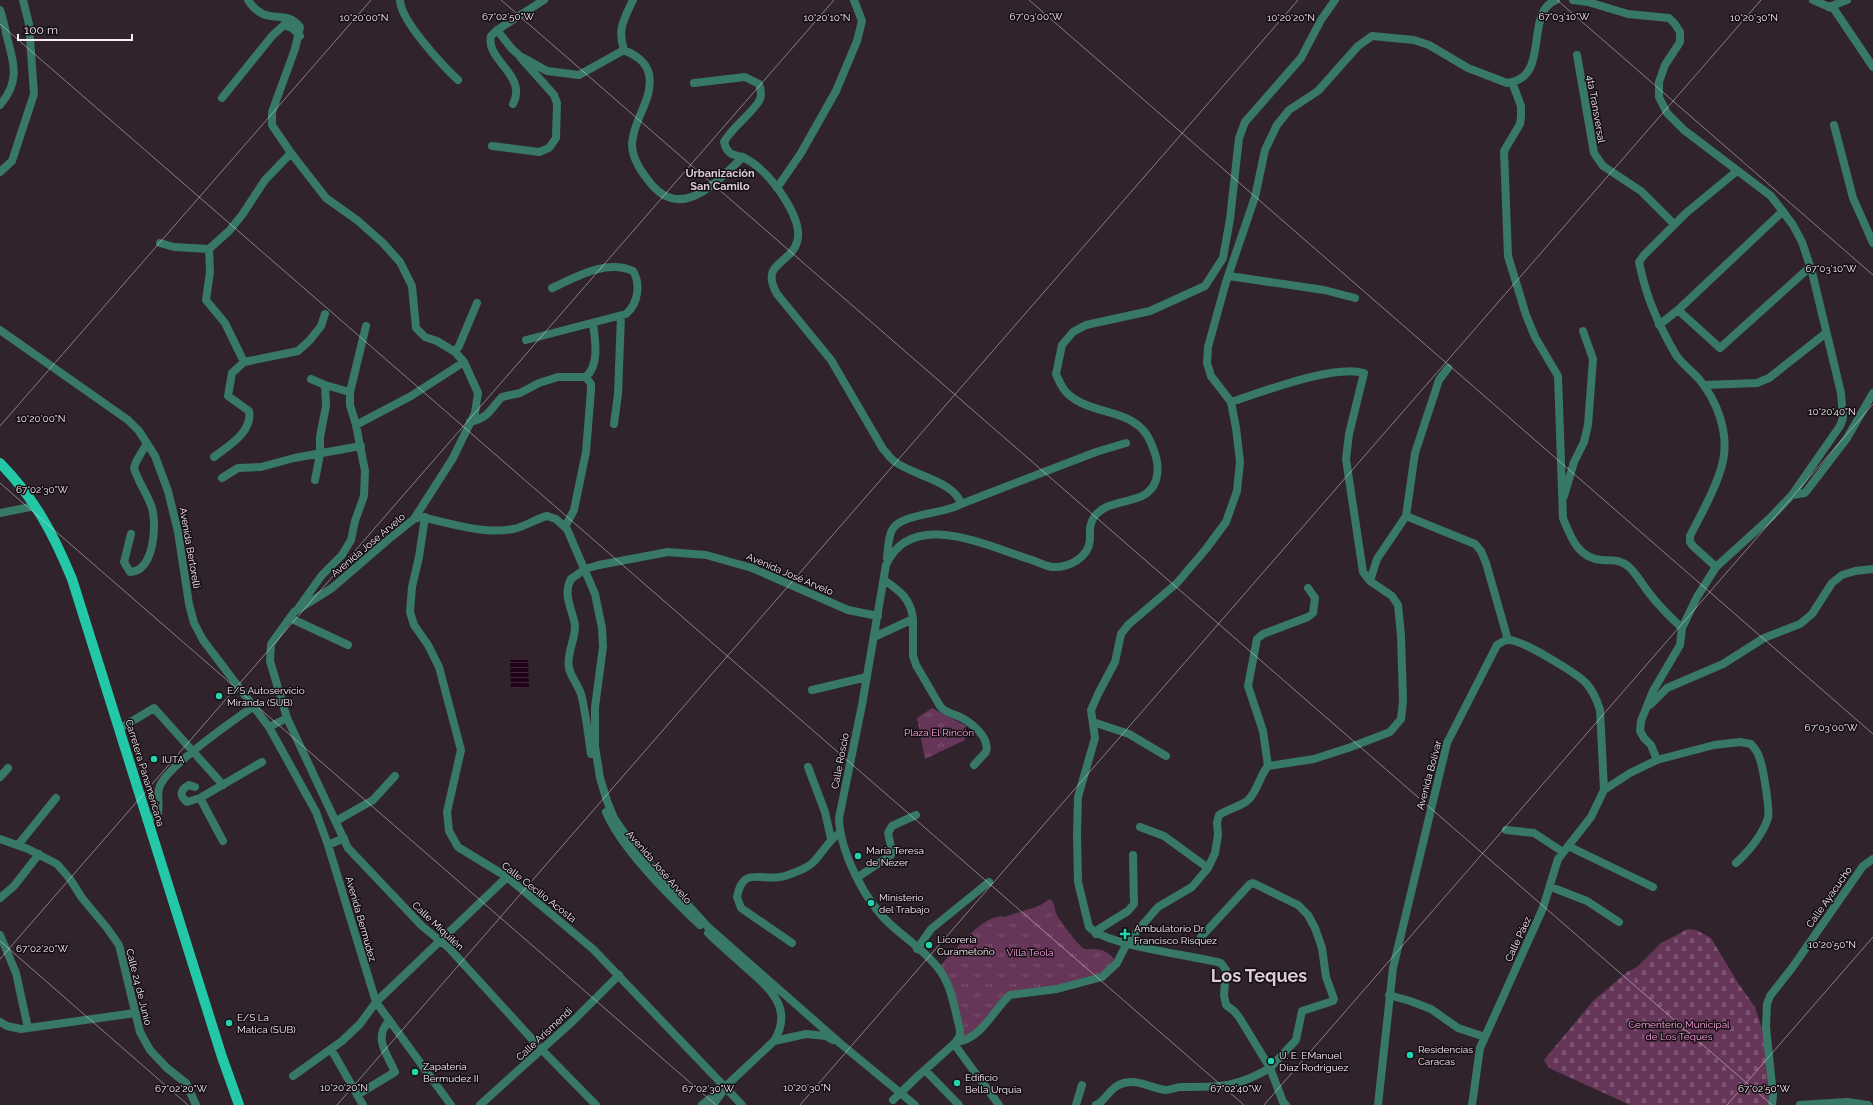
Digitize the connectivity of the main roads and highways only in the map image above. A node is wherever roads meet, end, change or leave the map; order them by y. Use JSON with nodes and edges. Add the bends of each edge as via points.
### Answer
{"nodes":[{"id":1,"x":0,"y":463,"type":"edge"},
{"id":2,"x":237,"y":1102,"type":"edge"}],
"edges":[{"from":1,"to":2,"type":"main road","name":"Carretera Panamericana","via":[[24,490],[53,534],[72,579]]}]}
